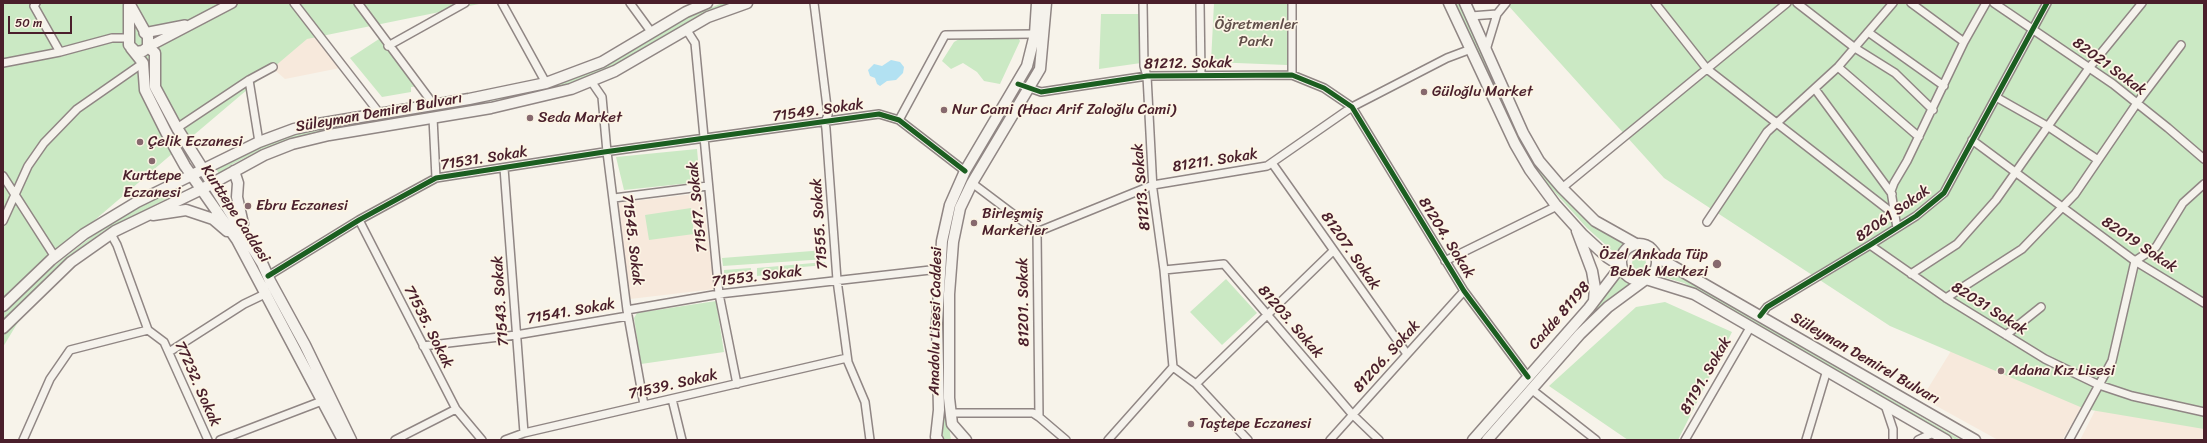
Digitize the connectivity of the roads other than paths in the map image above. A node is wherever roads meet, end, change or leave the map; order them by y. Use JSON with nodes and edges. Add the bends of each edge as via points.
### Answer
{"nodes":[{"id":1,"x":36,"y":3,"type":"edge"},
{"id":2,"x":232,"y":3,"type":"edge"},
{"id":3,"x":294,"y":3,"type":"edge"},
{"id":4,"x":358,"y":3,"type":"edge"},
{"id":5,"x":465,"y":3,"type":"edge"},
{"id":6,"x":502,"y":3,"type":"edge"},
{"id":7,"x":630,"y":3,"type":"edge"},
{"id":8,"x":707,"y":3,"type":"edge"},
{"id":9,"x":747,"y":3,"type":"edge"},
{"id":10,"x":814,"y":3,"type":"edge"},
{"id":11,"x":1037,"y":3,"type":"edge"},
{"id":12,"x":1046,"y":3,"type":"edge"},
{"id":13,"x":1143,"y":3,"type":"edge"},
{"id":14,"x":1200,"y":3,"type":"edge"},
{"id":15,"x":1292,"y":3,"type":"edge"},
{"id":16,"x":1450,"y":3,"type":"edge"},
{"id":17,"x":1465,"y":3,"type":"edge"},
{"id":18,"x":1506,"y":3,"type":"edge"},
{"id":19,"x":1655,"y":3,"type":"edge"},
{"id":20,"x":1787,"y":3,"type":"edge"},
{"id":21,"x":1797,"y":3,"type":"edge"},
{"id":22,"x":1893,"y":3,"type":"edge"},
{"id":23,"x":1911,"y":3,"type":"edge"},
{"id":24,"x":1986,"y":3,"type":"edge"},
{"id":25,"x":1994,"y":3,"type":"edge"},
{"id":26,"x":2047,"y":3,"type":"edge"},
{"id":27,"x":2142,"y":3,"type":"edge"},
{"id":28,"x":129,"y":4,"type":"edge"},
{"id":29,"x":1497,"y":14,"type":"junction"},
{"id":30,"x":1471,"y":16,"type":"junction"},
{"id":31,"x":198,"y":22,"type":"junction"},
{"id":32,"x":686,"y":29,"type":"junction"},
{"id":33,"x":2033,"y":30,"type":"junction"},
{"id":34,"x":1868,"y":32,"type":"junction"},
{"id":35,"x":144,"y":33,"type":"junction"},
{"id":36,"x":652,"y":33,"type":"junction"},
{"id":37,"x":1035,"y":34,"type":"junction"},
{"id":38,"x":1964,"y":42,"type":"junction"},
{"id":39,"x":130,"y":43,"type":"junction"},
{"id":40,"x":2181,"y":45,"type":"dead end"},
{"id":41,"x":388,"y":46,"type":"junction"},
{"id":42,"x":148,"y":47,"type":"junction"},
{"id":43,"x":1855,"y":48,"type":"junction"},
{"id":44,"x":1471,"y":49,"type":"junction"},
{"id":45,"x":1486,"y":50,"type":"junction"},
{"id":46,"x":60,"y":52,"type":"junction"},
{"id":47,"x":3,"y":63,"type":"edge"},
{"id":48,"x":143,"y":63,"type":"junction"},
{"id":49,"x":273,"y":67,"type":"dead end"},
{"id":50,"x":1838,"y":67,"type":"junction"},
{"id":51,"x":2089,"y":68,"type":"junction"},
{"id":52,"x":1707,"y":69,"type":"junction"},
{"id":53,"x":1201,"y":75,"type":"junction"},
{"id":54,"x":1292,"y":75,"type":"junction"},
{"id":55,"x":1146,"y":76,"type":"junction"},
{"id":56,"x":249,"y":80,"type":"junction"},
{"id":57,"x":591,"y":81,"type":"junction"},
{"id":58,"x":546,"y":83,"type":"junction"},
{"id":59,"x":1018,"y":84,"type":"junction"},
{"id":60,"x":1944,"y":86,"type":"junction"},
{"id":61,"x":1030,"y":88,"type":"junction"},
{"id":62,"x":1815,"y":89,"type":"junction"},
{"id":63,"x":1996,"y":97,"type":"junction"},
{"id":64,"x":2137,"y":103,"type":"junction"},
{"id":65,"x":434,"y":105,"type":"junction"},
{"id":66,"x":1352,"y":107,"type":"junction"},
{"id":67,"x":1933,"y":110,"type":"junction"},
{"id":68,"x":380,"y":114,"type":"junction"},
{"id":69,"x":433,"y":118,"type":"junction"},
{"id":70,"x":899,"y":120,"type":"junction"},
{"id":71,"x":825,"y":122,"type":"junction"},
{"id":72,"x":1776,"y":124,"type":"junction"},
{"id":73,"x":2049,"y":127,"type":"junction"},
{"id":74,"x":177,"y":128,"type":"junction"},
{"id":75,"x":1919,"y":137,"type":"junction"},
{"id":76,"x":704,"y":139,"type":"junction"},
{"id":77,"x":1972,"y":140,"type":"junction"},
{"id":78,"x":259,"y":142,"type":"junction"},
{"id":79,"x":607,"y":152,"type":"junction"},
{"id":80,"x":2204,"y":159,"type":"edge"},
{"id":81,"x":2098,"y":160,"type":"junction"},
{"id":82,"x":1272,"y":163,"type":"junction"},
{"id":83,"x":504,"y":168,"type":"junction"},
{"id":84,"x":234,"y":171,"type":"junction"},
{"id":85,"x":965,"y":171,"type":"junction"},
{"id":86,"x":2014,"y":173,"type":"junction"},
{"id":87,"x":192,"y":174,"type":"junction"},
{"id":88,"x":3,"y":176,"type":"edge"},
{"id":89,"x":436,"y":178,"type":"junction"},
{"id":90,"x":203,"y":179,"type":"junction"},
{"id":91,"x":972,"y":183,"type":"junction"},
{"id":92,"x":213,"y":184,"type":"junction"},
{"id":93,"x":2204,"y":184,"type":"edge"},
{"id":94,"x":1152,"y":185,"type":"junction"},
{"id":95,"x":708,"y":186,"type":"junction"},
{"id":96,"x":1562,"y":188,"type":"junction"},
{"id":97,"x":16,"y":194,"type":"junction"},
{"id":98,"x":1892,"y":194,"type":"junction"},
{"id":99,"x":614,"y":198,"type":"junction"},
{"id":100,"x":1557,"y":206,"type":"junction"},
{"id":101,"x":2061,"y":207,"type":"junction"},
{"id":102,"x":1895,"y":215,"type":"junction"},
{"id":103,"x":143,"y":217,"type":"junction"},
{"id":104,"x":359,"y":220,"type":"junction"},
{"id":105,"x":3,"y":221,"type":"edge"},
{"id":106,"x":1707,"y":222,"type":"dead end"},
{"id":107,"x":1575,"y":226,"type":"junction"},
{"id":108,"x":1898,"y":228,"type":"junction"},
{"id":109,"x":1036,"y":232,"type":"junction"},
{"id":110,"x":111,"y":234,"type":"junction"},
{"id":111,"x":242,"y":239,"type":"junction"},
{"id":112,"x":1636,"y":244,"type":"junction"},
{"id":113,"x":1870,"y":245,"type":"junction"},
{"id":114,"x":1333,"y":250,"type":"junction"},
{"id":115,"x":55,"y":257,"type":"junction"},
{"id":116,"x":1657,"y":257,"type":"junction"},
{"id":117,"x":1445,"y":261,"type":"junction"},
{"id":118,"x":2135,"y":261,"type":"junction"},
{"id":119,"x":1621,"y":266,"type":"junction"},
{"id":120,"x":939,"y":269,"type":"junction"},
{"id":121,"x":1164,"y":270,"type":"junction"},
{"id":122,"x":1911,"y":274,"type":"junction"},
{"id":123,"x":268,"y":276,"type":"junction"},
{"id":124,"x":1646,"y":279,"type":"junction"},
{"id":125,"x":837,"y":280,"type":"junction"},
{"id":126,"x":1464,"y":291,"type":"junction"},
{"id":127,"x":267,"y":293,"type":"junction"},
{"id":128,"x":720,"y":294,"type":"junction"},
{"id":129,"x":1946,"y":298,"type":"junction"},
{"id":130,"x":1594,"y":302,"type":"junction"},
{"id":131,"x":2204,"y":303,"type":"edge"},
{"id":132,"x":3,"y":306,"type":"edge"},
{"id":133,"x":2041,"y":307,"type":"dead end"},
{"id":134,"x":628,"y":313,"type":"junction"},
{"id":135,"x":1267,"y":315,"type":"junction"},
{"id":136,"x":1760,"y":316,"type":"junction"},
{"id":137,"x":1750,"y":326,"type":"junction"},
{"id":138,"x":3,"y":328,"type":"edge"},
{"id":139,"x":148,"y":330,"type":"junction"},
{"id":140,"x":516,"y":335,"type":"junction"},
{"id":141,"x":2006,"y":335,"type":"junction"},
{"id":142,"x":423,"y":346,"type":"junction"},
{"id":143,"x":169,"y":352,"type":"junction"},
{"id":144,"x":1407,"y":354,"type":"junction"},
{"id":145,"x":847,"y":358,"type":"junction"},
{"id":146,"x":1173,"y":367,"type":"junction"},
{"id":147,"x":1827,"y":370,"type":"junction"},
{"id":148,"x":1528,"y":377,"type":"junction"},
{"id":149,"x":737,"y":384,"type":"junction"},
{"id":150,"x":1196,"y":384,"type":"junction"},
{"id":151,"x":2099,"y":385,"type":"junction"},
{"id":152,"x":1531,"y":389,"type":"junction"},
{"id":153,"x":672,"y":399,"type":"junction"},
{"id":154,"x":322,"y":401,"type":"junction"},
{"id":155,"x":644,"y":405,"type":"junction"},
{"id":156,"x":1885,"y":405,"type":"junction"},
{"id":157,"x":456,"y":409,"type":"junction"},
{"id":158,"x":2204,"y":412,"type":"edge"},
{"id":159,"x":950,"y":413,"type":"junction"},
{"id":160,"x":1352,"y":414,"type":"junction"},
{"id":161,"x":1039,"y":417,"type":"junction"},
{"id":162,"x":1933,"y":432,"type":"junction"},
{"id":163,"x":524,"y":433,"type":"junction"},
{"id":164,"x":23,"y":440,"type":"edge"},
{"id":165,"x":208,"y":440,"type":"edge"},
{"id":166,"x":220,"y":440,"type":"edge"},
{"id":167,"x":343,"y":440,"type":"edge"},
{"id":168,"x":351,"y":440,"type":"edge"},
{"id":169,"x":396,"y":440,"type":"edge"},
{"id":170,"x":482,"y":440,"type":"edge"},
{"id":171,"x":504,"y":440,"type":"edge"},
{"id":172,"x":682,"y":440,"type":"edge"},
{"id":173,"x":870,"y":440,"type":"edge"},
{"id":174,"x":938,"y":440,"type":"edge"},
{"id":175,"x":966,"y":440,"type":"edge"},
{"id":176,"x":1066,"y":440,"type":"edge"},
{"id":177,"x":1108,"y":440,"type":"edge"},
{"id":178,"x":1248,"y":440,"type":"edge"},
{"id":179,"x":1330,"y":440,"type":"edge"},
{"id":180,"x":1379,"y":440,"type":"edge"},
{"id":181,"x":1473,"y":440,"type":"edge"},
{"id":182,"x":1487,"y":440,"type":"edge"},
{"id":183,"x":1596,"y":440,"type":"edge"},
{"id":184,"x":1685,"y":440,"type":"edge"},
{"id":185,"x":1806,"y":440,"type":"edge"},
{"id":186,"x":1893,"y":440,"type":"edge"},
{"id":187,"x":1918,"y":440,"type":"edge"},
{"id":188,"x":1946,"y":440,"type":"edge"},
{"id":189,"x":1975,"y":440,"type":"edge"},
{"id":190,"x":2069,"y":440,"type":"edge"}],
"edges":[{"from":1,"to":46,"type":"street","via":[[34,6]]},
{"from":2,"to":31,"type":"street"},
{"from":3,"to":68,"type":"street"},
{"from":4,"to":41,"type":"street"},
{"from":5,"to":41,"type":"street"},
{"from":6,"to":58,"type":"street"},
{"from":7,"to":36,"type":"street"},
{"from":8,"to":36,"type":"main road","name":"Süleyman Demirel Bulvarı"},
{"from":9,"to":32,"type":"main road","name":"Süleyman Demirel Bulvarı","via":[[708,17]]},
{"from":10,"to":71,"type":"street","name":"71555. Sokak","via":[[828,115]]},
{"from":11,"to":37,"type":"main road","name":"Anadolu Lisesi Caddesi"},
{"from":12,"to":61,"type":"main road","name":"Anadolu Lisesi Caddesi","via":[[1040,69]]},
{"from":13,"to":55,"type":"street","name":"81213. Sokak"},
{"from":14,"to":53,"type":"street"},
{"from":15,"to":54,"type":"street"},
{"from":16,"to":44,"type":"main road"},
{"from":17,"to":30,"type":"main road"},
{"from":18,"to":29,"type":"street"},
{"from":19,"to":52,"type":"street"},
{"from":20,"to":52,"type":"street"},
{"from":21,"to":43,"type":"street"},
{"from":22,"to":34,"type":"street"},
{"from":23,"to":38,"type":"street"},
{"from":24,"to":38,"type":"street"},
{"from":25,"to":33,"type":"street","name":"82021 Sokak"},
{"from":26,"to":33,"type":"street","name":"82061 Sokak"},
{"from":27,"to":51,"type":"street"},
{"from":28,"to":35,"type":"main road"},
{"from":28,"to":39,"type":"main road"},
{"from":29,"to":30,"type":"street"},
{"from":29,"to":45,"type":"street"},
{"from":30,"to":45,"type":"main road"},
{"from":31,"to":35,"type":"street"},
{"from":31,"to":42,"type":"street"},
{"from":32,"to":57,"type":"main road","name":"Süleyman Demirel Bulvarı","via":[[615,71]]},
{"from":32,"to":76,"type":"street","name":"71547. Sokak","via":[[695,43]]},
{"from":33,"to":51,"type":"street","name":"82021 Sokak"},
{"from":33,"to":63,"type":"street","name":"82061 Sokak"},
{"from":34,"to":43,"type":"street"},
{"from":34,"to":60,"type":"street"},
{"from":35,"to":39,"type":"main road","via":[[134,32]]},
{"from":35,"to":42,"type":"main road","via":[[148,37]]},
{"from":36,"to":58,"type":"main road","name":"Süleyman Demirel Bulvarı","via":[[602,62]]},
{"from":37,"to":59,"type":"main road","name":"Anadolu Lisesi Caddesi","via":[[1027,66]]},
{"from":37,"to":70,"type":"street","via":[[945,35]]},
{"from":38,"to":60,"type":"street"},
{"from":39,"to":42,"type":"main road","via":[[140,52]]},
{"from":39,"to":46,"type":"street","via":[[112,38]]},
{"from":39,"to":48,"type":"main road"},
{"from":40,"to":64,"type":"street"},
{"from":41,"to":65,"type":"street"},
{"from":42,"to":74,"type":"main road","name":"Kurttepe Caddesi","via":[[155,53],[155,87]]},
{"from":43,"to":50,"type":"street"},
{"from":43,"to":67,"type":"street","via":[[1895,73]]},
{"from":44,"to":66,"type":"street","name":"81211. Sokak","via":[[1447,58]]},
{"from":44,"to":100,"type":"main road","via":[[1515,144],[1530,170]]},
{"from":45,"to":96,"type":"main road","via":[[1523,133],[1539,161]]},
{"from":46,"to":47,"type":"street"},
{"from":48,"to":87,"type":"main road","name":"Kurttepe Caddesi","via":[[145,90],[185,166]]},
{"from":48,"to":97,"type":"street","via":[[77,109],[44,143],[28,166]]},
{"from":49,"to":56,"type":"street"},
{"from":50,"to":62,"type":"street"},
{"from":50,"to":75,"type":"street"},
{"from":51,"to":64,"type":"street","name":"82021 Sokak"},
{"from":51,"to":73,"type":"street"},
{"from":52,"to":72,"type":"street"},
{"from":52,"to":96,"type":"street"},
{"from":53,"to":54,"type":"street","name":"81212. Sokak"},
{"from":53,"to":55,"type":"street","name":"81212. Sokak"},
{"from":54,"to":66,"type":"street","name":"81212. Sokak","via":[[1324,88]]},
{"from":55,"to":61,"type":"street","name":"81212. Sokak","via":[[1041,92]]},
{"from":55,"to":94,"type":"street","name":"81213. Sokak"},
{"from":56,"to":74,"type":"street"},
{"from":56,"to":78,"type":"street"},
{"from":57,"to":69,"type":"main road","name":"Süleyman Demirel Bulvarı","via":[[534,98]]},
{"from":57,"to":79,"type":"street","name":"71545. Sokak","via":[[602,97]]},
{"from":58,"to":65,"type":"main road","name":"Süleyman Demirel Bulvarı"},
{"from":59,"to":61,"type":"street","name":"81212. Sokak"},
{"from":59,"to":85,"type":"main road","name":"Anadolu Lisesi Caddesi"},
{"from":60,"to":67,"type":"street"},
{"from":61,"to":91,"type":"main road","name":"Anadolu Lisesi Caddesi"},
{"from":62,"to":72,"type":"street"},
{"from":62,"to":98,"type":"street"},
{"from":63,"to":73,"type":"street"},
{"from":63,"to":77,"type":"street","name":"82061 Sokak"},
{"from":64,"to":80,"type":"street","name":"82021 Sokak"},
{"from":64,"to":81,"type":"street"},
{"from":65,"to":68,"type":"main road","name":"Süleyman Demirel Bulvarı"},
{"from":66,"to":82,"type":"street","name":"81211. Sokak"},
{"from":66,"to":117,"type":"street","name":"81204. Sokak"},
{"from":67,"to":75,"type":"street"},
{"from":68,"to":78,"type":"main road","name":"Süleyman Demirel Bulvarı","via":[[294,129]]},
{"from":69,"to":84,"type":"main road","name":"Süleyman Demirel Bulvarı","via":[[329,135],[292,144]]},
{"from":69,"to":89,"type":"street"},
{"from":70,"to":71,"type":"street","name":"71549. Sokak","via":[[879,114]]},
{"from":70,"to":85,"type":"street","name":"71549. Sokak"},
{"from":71,"to":76,"type":"street","name":"71549. Sokak"},
{"from":71,"to":125,"type":"street","name":"71555. Sokak"},
{"from":72,"to":102,"type":"street"},
{"from":72,"to":106,"type":"street","via":[[1767,132]]},
{"from":73,"to":81,"type":"street"},
{"from":73,"to":86,"type":"street"},
{"from":74,"to":90,"type":"main road","name":"Kurttepe Caddesi"},
{"from":75,"to":98,"type":"street","via":[[1894,183]]},
{"from":76,"to":79,"type":"street","name":"71531. Sokak"},
{"from":76,"to":95,"type":"street","name":"71547. Sokak"},
{"from":77,"to":86,"type":"street","name":"82019 Sokak"},
{"from":77,"to":108,"type":"street","name":"82061 Sokak","via":[[1944,193]]},
{"from":78,"to":90,"type":"main road","name":"Süleyman Demirel Bulvarı"},
{"from":79,"to":83,"type":"street","name":"71531. Sokak"},
{"from":79,"to":99,"type":"street","name":"71545. Sokak"},
{"from":81,"to":101,"type":"street","via":[[2075,194]]},
{"from":82,"to":94,"type":"street","name":"81211. Sokak","via":[[1267,166]]},
{"from":82,"to":114,"type":"street","name":"81207. Sokak"},
{"from":83,"to":89,"type":"street","name":"71531. Sokak"},
{"from":83,"to":140,"type":"street","name":"71543. Sokak"},
{"from":84,"to":92,"type":"main road","name":"Süleyman Demirel Bulvarı"},
{"from":84,"to":111,"type":"main road","via":[[238,183]]},
{"from":85,"to":120,"type":"main road","name":"Anadolu Lisesi Caddesi","via":[[950,205]]},
{"from":86,"to":101,"type":"street","name":"82019 Sokak"},
{"from":86,"to":122,"type":"street","via":[[1996,200],[1957,244]]},
{"from":87,"to":90,"type":"main road","name":"Süleyman Demirel Bulvarı"},
{"from":87,"to":90,"type":"main road","name":"Kurttepe Caddesi"},
{"from":87,"to":115,"type":"main road","name":"Süleyman Demirel Bulvarı","via":[[104,222]]},
{"from":88,"to":97,"type":"street"},
{"from":89,"to":104,"type":"street","name":"71531. Sokak"},
{"from":90,"to":92,"type":"main road","name":"Kurttepe Caddesi"},
{"from":90,"to":92,"type":"main road","name":"Süleyman Demirel Bulvarı"},
{"from":90,"to":103,"type":"main road","name":"Süleyman Demirel Bulvarı"},
{"from":90,"to":111,"type":"main road","name":"Kurttepe Caddesi"},
{"from":91,"to":109,"type":"street"},
{"from":91,"to":159,"type":"main road","name":"Anadolu Lisesi Caddesi","via":[[960,208],[950,269]]},
{"from":92,"to":111,"type":"main road","name":"Kurttepe Caddesi"},
{"from":93,"to":118,"type":"street","via":[[2183,203],[2156,247]]},
{"from":94,"to":109,"type":"street","name":"81211. Sokak"},
{"from":94,"to":121,"type":"street","name":"81213. Sokak"},
{"from":95,"to":99,"type":"street"},
{"from":95,"to":128,"type":"street","name":"71547. Sokak"},
{"from":96,"to":112,"type":"main road","via":[[1595,220]]},
{"from":97,"to":105,"type":"street"},
{"from":97,"to":115,"type":"street"},
{"from":98,"to":102,"type":"street"},
{"from":99,"to":134,"type":"street","name":"71545. Sokak"},
{"from":100,"to":107,"type":"main road"},
{"from":100,"to":117,"type":"street"},
{"from":101,"to":118,"type":"street","name":"82019 Sokak"},
{"from":101,"to":129,"type":"street","via":[[2022,250]]},
{"from":102,"to":108,"type":"street"},
{"from":103,"to":110,"type":"main road","name":"Süleyman Demirel Bulvarı"},
{"from":103,"to":111,"type":"main road","via":[[186,210],[213,219]]},
{"from":104,"to":123,"type":"street","name":"71531. Sokak"},
{"from":104,"to":142,"type":"street","name":"71535. Sokak"},
{"from":107,"to":119,"type":"main road","via":[[1607,257]]},
{"from":107,"to":130,"type":"main road","via":[[1592,271]]},
{"from":108,"to":113,"type":"street","name":"82061 Sokak"},
{"from":109,"to":161,"type":"street","name":"81201. Sokak"},
{"from":110,"to":138,"type":"main road","name":"Süleyman Demirel Bulvarı","via":[[71,262]]},
{"from":110,"to":139,"type":"street"},
{"from":111,"to":123,"type":"main road","name":"Kurttepe Caddesi"},
{"from":111,"to":127,"type":"main road","name":"Kurttepe Caddesi"},
{"from":112,"to":116,"type":"main road","via":[[1647,245]]},
{"from":112,"to":119,"type":"main road","via":[[1626,249]]},
{"from":113,"to":122,"type":"street","name":"82031 Sokak"},
{"from":113,"to":136,"type":"street","name":"82061 Sokak","via":[[1767,307]]},
{"from":114,"to":135,"type":"street"},
{"from":114,"to":144,"type":"street","name":"81207. Sokak"},
{"from":115,"to":132,"type":"main road","name":"Süleyman Demirel Bulvarı"},
{"from":116,"to":124,"type":"main road","via":[[1657,268]]},
{"from":116,"to":136,"type":"main road","name":"Süleyman Demirel Bulvarı"},
{"from":117,"to":126,"type":"street","name":"81204. Sokak"},
{"from":118,"to":131,"type":"street","name":"82019 Sokak"},
{"from":118,"to":151,"type":"street","via":[[2112,362]]},
{"from":119,"to":124,"type":"main road","via":[[1630,278]]},
{"from":119,"to":130,"type":"main road","name":"Cadde 81198"},
{"from":120,"to":125,"type":"street","name":"71553. Sokak"},
{"from":120,"to":174,"type":"main road","name":"Anadolu Lisesi Caddesi","via":[[939,410],[936,437]]},
{"from":121,"to":135,"type":"street","name":"81203. Sokak","via":[[1224,264]]},
{"from":121,"to":146,"type":"street","name":"81213. Sokak"},
{"from":122,"to":129,"type":"street","name":"82031 Sokak"},
{"from":123,"to":168,"type":"main road","name":"Kurttepe Caddesi"},
{"from":124,"to":137,"type":"main road","name":"Süleyman Demirel Bulvarı","via":[[1694,294]]},
{"from":124,"to":152,"type":"main road","name":"Cadde 81198","via":[[1608,307]]},
{"from":125,"to":128,"type":"street","name":"71553. Sokak"},
{"from":125,"to":145,"type":"street","name":"71555. Sokak"},
{"from":126,"to":144,"type":"street","name":"81206. Sokak"},
{"from":126,"to":148,"type":"street","name":"81204. Sokak"},
{"from":127,"to":143,"type":"street","via":[[244,304]]},
{"from":127,"to":154,"type":"main road","name":"Kurttepe Caddesi"},
{"from":128,"to":134,"type":"street","name":"71553. Sokak"},
{"from":128,"to":149,"type":"street","name":"71547. Sokak"},
{"from":129,"to":141,"type":"street","name":"82031 Sokak"},
{"from":130,"to":148,"type":"main road","name":"Cadde 81198"},
{"from":133,"to":141,"type":"street"},
{"from":134,"to":140,"type":"street","name":"71541. Sokak"},
{"from":134,"to":155,"type":"street","name":"71545. Sokak"},
{"from":135,"to":150,"type":"street"},
{"from":135,"to":160,"type":"street","name":"81203. Sokak"},
{"from":136,"to":189,"type":"main road","name":"Süleyman Demirel Bulvarı"},
{"from":137,"to":147,"type":"main road","name":"Süleyman Demirel Bulvarı"},
{"from":137,"to":184,"type":"street","name":"81191. Sokak"},
{"from":139,"to":143,"type":"street","name":"77232. Sokak","via":[[164,342]]},
{"from":139,"to":164,"type":"street","via":[[70,350],[50,379]]},
{"from":140,"to":142,"type":"street","name":"71541. Sokak"},
{"from":140,"to":163,"type":"street","name":"71543. Sokak"},
{"from":141,"to":151,"type":"street","name":"82031 Sokak","via":[[2045,359]]},
{"from":142,"to":157,"type":"street","name":"71535. Sokak"},
{"from":143,"to":165,"type":"street","name":"77232. Sokak"},
{"from":144,"to":160,"type":"street","name":"81206. Sokak"},
{"from":145,"to":149,"type":"street","name":"71539. Sokak"},
{"from":145,"to":173,"type":"street","name":"71555. Sokak","via":[[865,402]]},
{"from":146,"to":150,"type":"street"},
{"from":146,"to":177,"type":"street"},
{"from":147,"to":156,"type":"main road","name":"Süleyman Demirel Bulvarı"},
{"from":147,"to":185,"type":"street"},
{"from":148,"to":181,"type":"main road","name":"Cadde 81198"},
{"from":149,"to":153,"type":"street","name":"71539. Sokak"},
{"from":150,"to":178,"type":"street"},
{"from":151,"to":158,"type":"street","name":"82031 Sokak","via":[[2132,396]]},
{"from":151,"to":190,"type":"street"},
{"from":152,"to":182,"type":"main road","name":"Cadde 81198"},
{"from":152,"to":183,"type":"street"},
{"from":153,"to":155,"type":"street","name":"71539. Sokak"},
{"from":153,"to":172,"type":"street"},
{"from":154,"to":166,"type":"street"},
{"from":154,"to":167,"type":"main road","name":"Kurttepe Caddesi"},
{"from":155,"to":163,"type":"street","name":"71539. Sokak"},
{"from":156,"to":162,"type":"main road","name":"Süleyman Demirel Bulvarı"},
{"from":156,"to":186,"type":"street","via":[[1893,429]]},
{"from":157,"to":169,"type":"street"},
{"from":157,"to":170,"type":"street","name":"71535. Sokak"},
{"from":159,"to":161,"type":"street","via":[[1033,412]]},
{"from":159,"to":175,"type":"main road","name":"Anadolu Lisesi Caddesi","via":[[952,424]]},
{"from":160,"to":179,"type":"street","name":"81206. Sokak"},
{"from":160,"to":180,"type":"street","name":"81203. Sokak"},
{"from":161,"to":176,"type":"street"},
{"from":162,"to":187,"type":"street"},
{"from":162,"to":188,"type":"main road","name":"Süleyman Demirel Bulvarı"},
{"from":163,"to":171,"type":"street","name":"71539. Sokak"}]}
